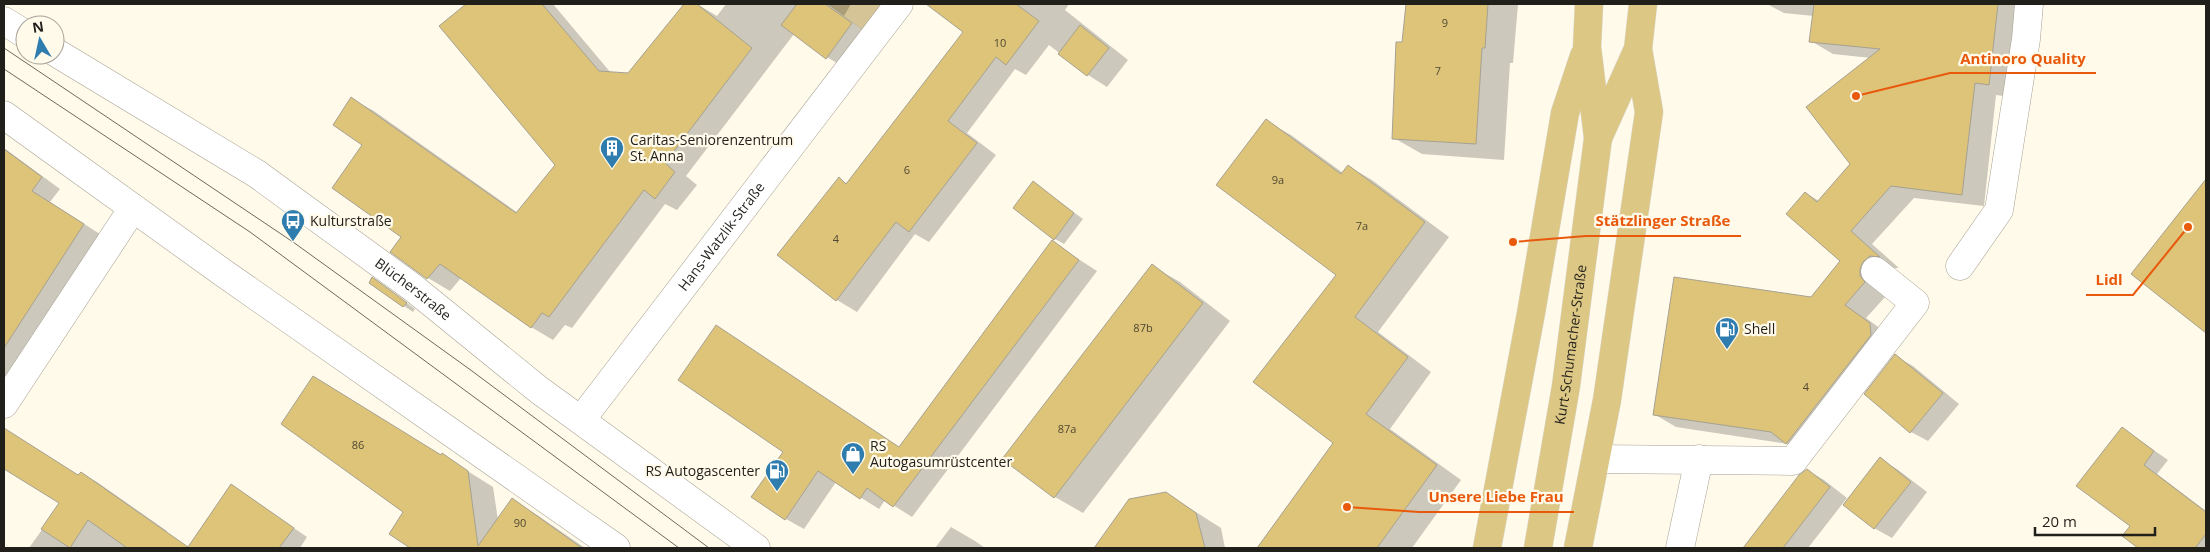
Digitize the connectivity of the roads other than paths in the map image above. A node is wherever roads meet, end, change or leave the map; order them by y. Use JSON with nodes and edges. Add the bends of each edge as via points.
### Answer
{"nodes":[{"id":1,"x":898,"y":4,"type":"edge"},
{"id":2,"x":1589,"y":4,"type":"edge"},
{"id":3,"x":1643,"y":4,"type":"edge"},
{"id":4,"x":2029,"y":4,"type":"edge"},
{"id":5,"x":4,"y":21,"type":"edge"},
{"id":6,"x":15,"y":28,"type":"edge"},
{"id":7,"x":1587,"y":47,"type":"junction"},
{"id":8,"x":1638,"y":49,"type":"junction"},
{"id":9,"x":65,"y":58,"type":"edge"},
{"id":10,"x":4,"y":115,"type":"edge"},
{"id":11,"x":1598,"y":138,"type":"junction"},
{"id":12,"x":133,"y":208,"type":"junction"},
{"id":13,"x":1960,"y":266,"type":"dead end"},
{"id":14,"x":1874,"y":271,"type":"dead end"},
{"id":15,"x":4,"y":404,"type":"edge"},
{"id":16,"x":580,"y":420,"type":"junction"},
{"id":17,"x":1596,"y":459,"type":"junction"},
{"id":18,"x":1699,"y":459,"type":"junction"},
{"id":19,"x":616,"y":548,"type":"edge"},
{"id":20,"x":756,"y":548,"type":"edge"},
{"id":21,"x":1487,"y":548,"type":"edge"},
{"id":22,"x":1538,"y":548,"type":"edge"},
{"id":23,"x":1578,"y":548,"type":"edge"},
{"id":24,"x":1680,"y":548,"type":"edge"}],
"edges":[{"from":1,"to":16,"type":"street","name":"Hans-Watzlik-Straße"},
{"from":2,"to":7,"type":"main road","name":"Kurt-Schumacher-Straße"},
{"from":3,"to":8,"type":"main road","name":"Kurt-Schumacher-Straße"},
{"from":4,"to":13,"type":"street","via":[[1999,210]]},
{"from":5,"to":6,"type":"street"},
{"from":7,"to":11,"type":"main road","name":"Kurt-Schumacher-Straße"},
{"from":7,"to":21,"type":"main road","via":[[1565,113]]},
{"from":8,"to":11,"type":"main road","name":"Kurt-Schumacher-Straße"},
{"from":8,"to":17,"type":"main road","via":[[1649,112]]},
{"from":9,"to":16,"type":"street","name":"Blücherstraße","via":[[257,174],[412,287]]},
{"from":10,"to":12,"type":"street"},
{"from":11,"to":22,"type":"main road","name":"Kurt-Schumacher-Straße","via":[[1566,386]]},
{"from":12,"to":15,"type":"street"},
{"from":12,"to":19,"type":"street"},
{"from":14,"to":18,"type":"street","via":[[1915,303],[1793,461]]},
{"from":16,"to":20,"type":"street","name":"Blücherstraße"},
{"from":17,"to":18,"type":"street"},
{"from":17,"to":23,"type":"main road"},
{"from":18,"to":24,"type":"street"}]}
